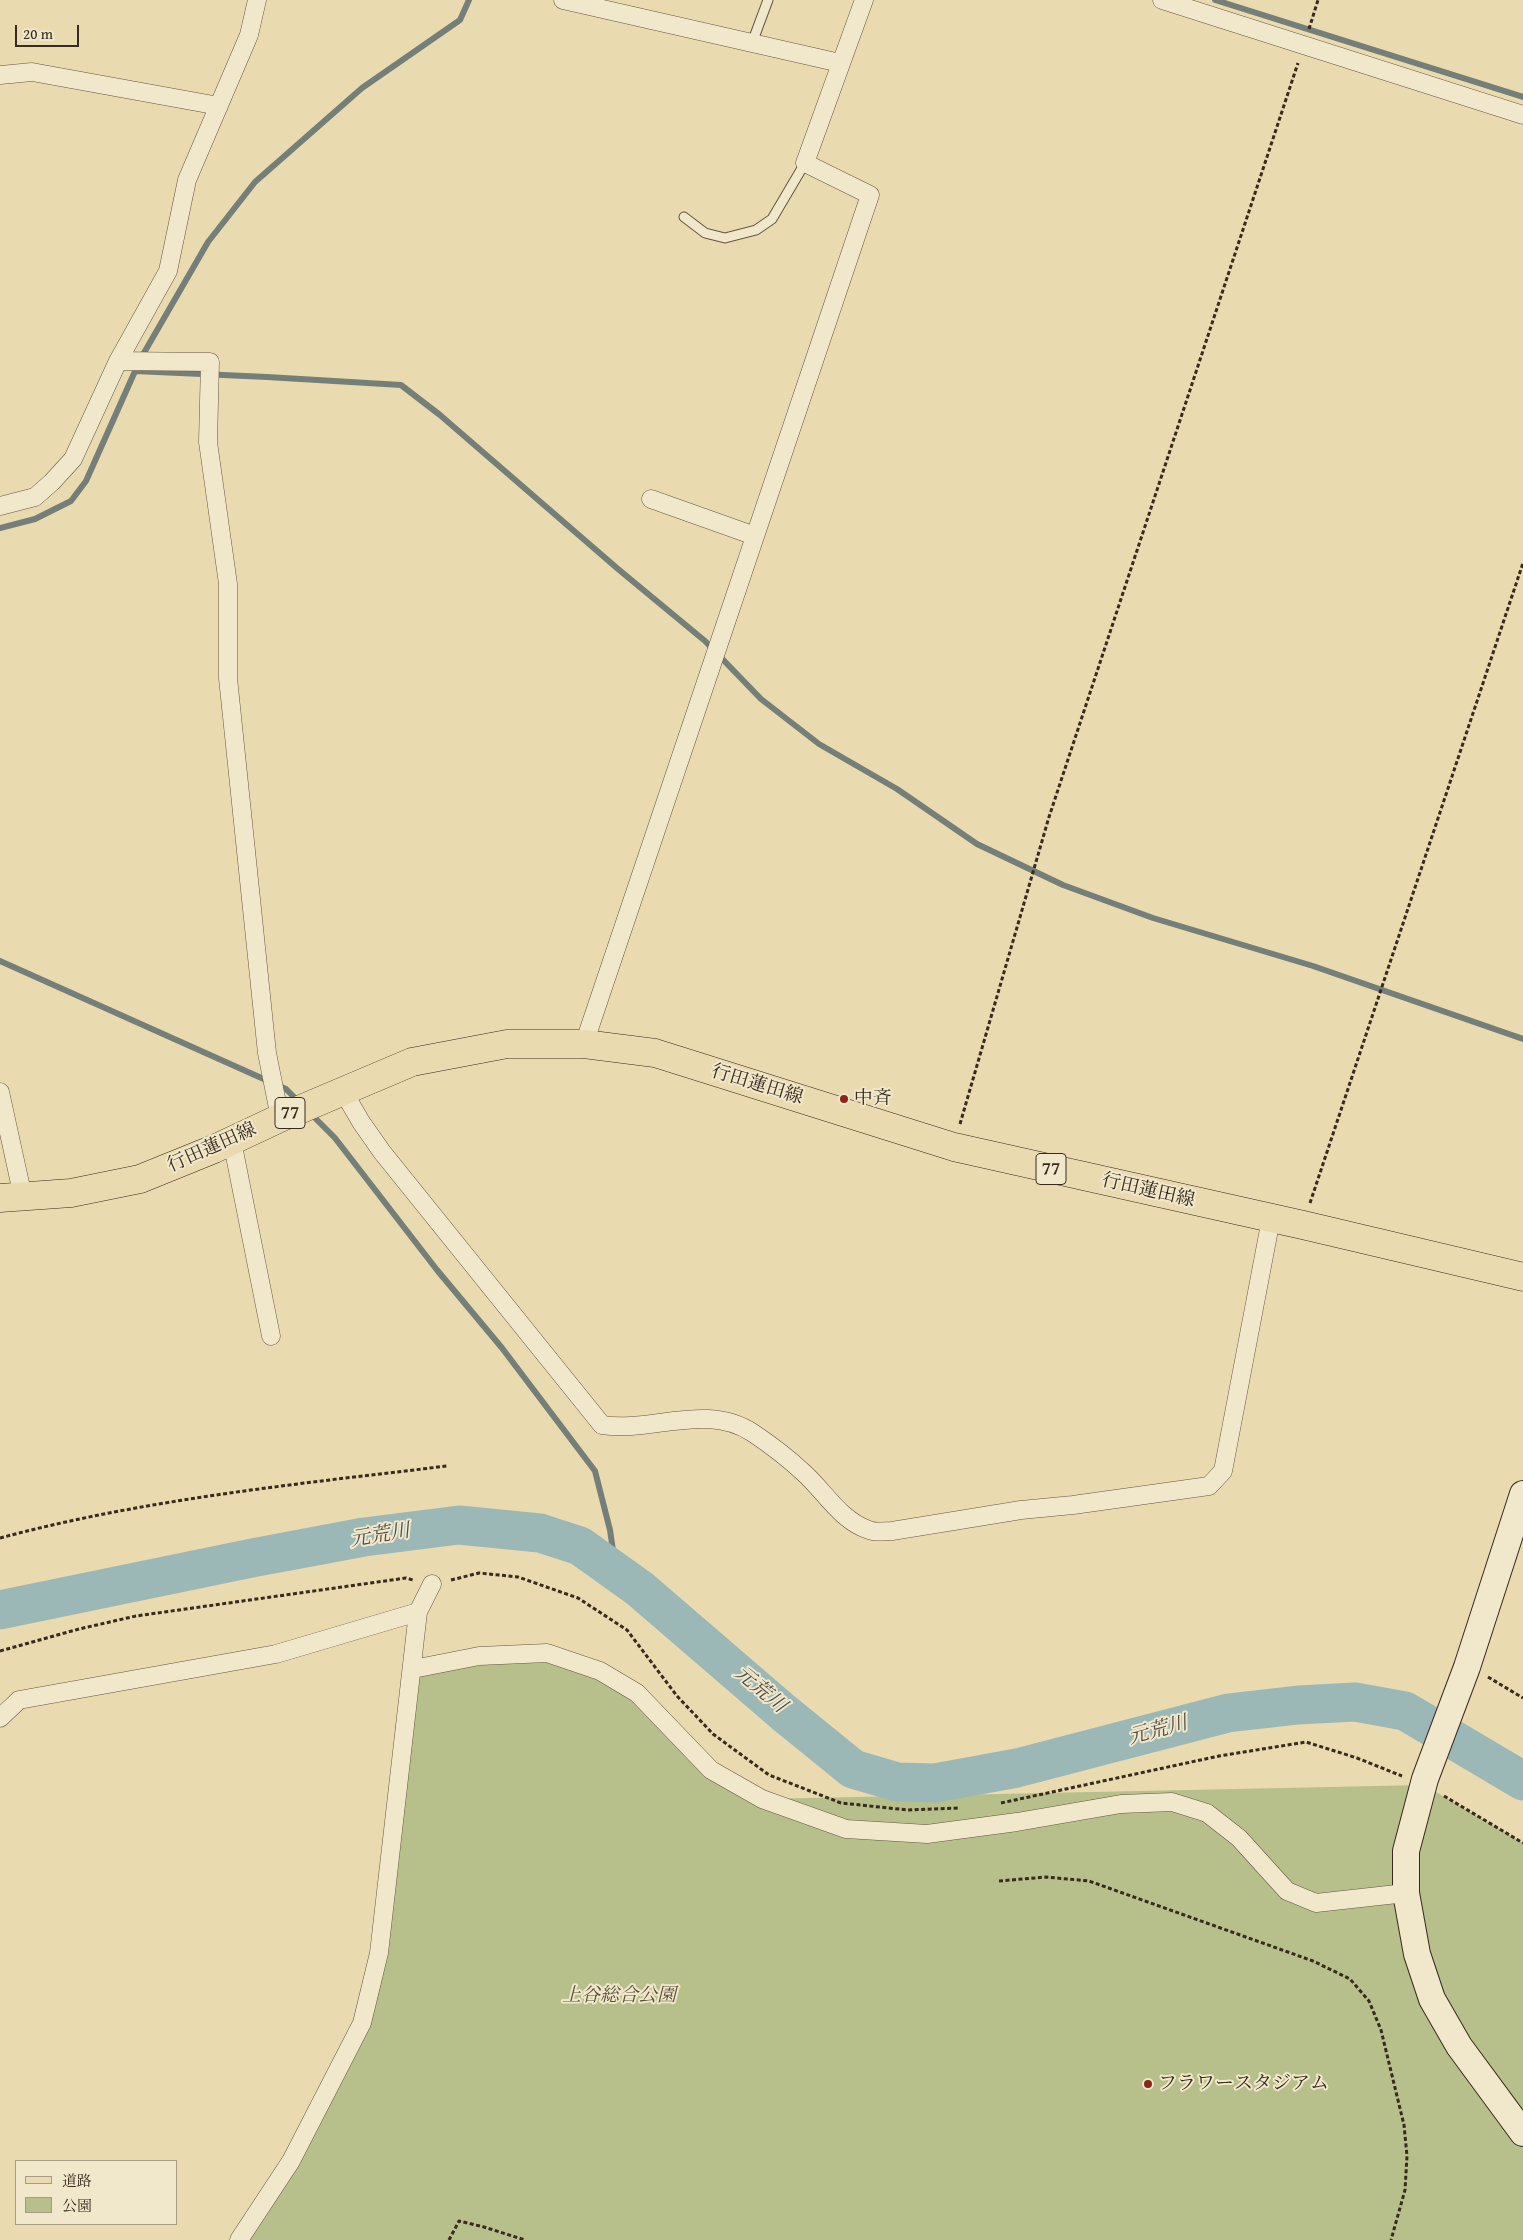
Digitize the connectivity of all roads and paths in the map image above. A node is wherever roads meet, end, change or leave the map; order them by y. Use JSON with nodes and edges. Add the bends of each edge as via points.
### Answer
{"nodes":[{"id":1,"x":257,"y":0,"type":"edge"},
{"id":2,"x":563,"y":0,"type":"edge"},
{"id":3,"x":768,"y":0,"type":"edge"},
{"id":4,"x":864,"y":0,"type":"edge"},
{"id":5,"x":1162,"y":0,"type":"edge"},
{"id":6,"x":1318,"y":0,"type":"edge"},
{"id":7,"x":752,"y":43,"type":"junction"},
{"id":8,"x":1303,"y":46,"type":"junction"},
{"id":9,"x":840,"y":63,"type":"junction"},
{"id":10,"x":0,"y":75,"type":"edge"},
{"id":11,"x":219,"y":106,"type":"junction"},
{"id":12,"x":1523,"y":115,"type":"edge"},
{"id":13,"x":805,"y":163,"type":"junction"},
{"id":14,"x":684,"y":216,"type":"dead end"},
{"id":15,"x":118,"y":361,"type":"junction"},
{"id":16,"x":651,"y":499,"type":"dead end"},
{"id":17,"x":0,"y":506,"type":"edge"},
{"id":18,"x":754,"y":536,"type":"junction"},
{"id":19,"x":1523,"y":563,"type":"edge"},
{"id":20,"x":584,"y":1044,"type":"junction"},
{"id":21,"x":343,"y":1091,"type":"junction"},
{"id":22,"x":0,"y":1092,"type":"edge"},
{"id":23,"x":280,"y":1118,"type":"junction"},
{"id":24,"x":232,"y":1141,"type":"junction"},
{"id":25,"x":954,"y":1146,"type":"junction"},
{"id":26,"x":12,"y":1198,"type":"edge"},
{"id":27,"x":1271,"y":1219,"type":"junction"},
{"id":28,"x":1303,"y":1225,"type":"junction"},
{"id":29,"x":1523,"y":1277,"type":"edge"},
{"id":30,"x":271,"y":1336,"type":"dead end"},
{"id":31,"x":447,"y":1466,"type":"dead end"},
{"id":32,"x":1523,"y":1494,"type":"edge"},
{"id":33,"x":0,"y":1538,"type":"edge"},
{"id":34,"x":432,"y":1584,"type":"junction"},
{"id":35,"x":418,"y":1612,"type":"junction"},
{"id":36,"x":0,"y":1651,"type":"edge"},
{"id":37,"x":413,"y":1669,"type":"junction"},
{"id":38,"x":1466,"y":1671,"type":"junction"},
{"id":39,"x":1523,"y":1698,"type":"edge"},
{"id":40,"x":0,"y":1718,"type":"edge"},
{"id":41,"x":1424,"y":1782,"type":"junction"},
{"id":42,"x":998,"y":1803,"type":"dead end"},
{"id":43,"x":962,"y":1808,"type":"dead end"},
{"id":44,"x":1523,"y":1843,"type":"edge"},
{"id":45,"x":1000,"y":1881,"type":"dead end"},
{"id":46,"x":1406,"y":1893,"type":"junction"},
{"id":47,"x":1523,"y":2133,"type":"edge"},
{"id":48,"x":239,"y":2240,"type":"edge"},
{"id":49,"x":449,"y":2240,"type":"edge"},
{"id":50,"x":524,"y":2240,"type":"edge"},
{"id":51,"x":1392,"y":2240,"type":"edge"}],
"edges":[{"from":1,"to":11,"type":"street","via":[[249,35]]},
{"from":2,"to":7,"type":"street"},
{"from":3,"to":7,"type":"lane"},
{"from":4,"to":9,"type":"street"},
{"from":5,"to":8,"type":"street"},
{"from":6,"to":8,"type":"path"},
{"from":7,"to":9,"type":"street"},
{"from":8,"to":12,"type":"street"},
{"from":8,"to":25,"type":"path","via":[[1049,817]]},
{"from":9,"to":13,"type":"street"},
{"from":10,"to":11,"type":"street","via":[[32,72]]},
{"from":11,"to":15,"type":"street","via":[[187,180],[168,271]]},
{"from":13,"to":14,"type":"lane","via":[[772,219],[756,230],[724,238],[705,233]]},
{"from":13,"to":18,"type":"street","via":[[870,195]]},
{"from":15,"to":17,"type":"street","via":[[73,459],[35,497]]},
{"from":15,"to":23,"type":"street","via":[[210,362],[208,442],[228,584],[228,678],[267,1053]]},
{"from":16,"to":18,"type":"street"},
{"from":18,"to":20,"type":"street"},
{"from":19,"to":28,"type":"path"},
{"from":20,"to":21,"type":"main road","name":"行田蓮田線","number":"77","via":[[506,1044],[412,1062]]},
{"from":20,"to":25,"type":"main road","name":"行田蓮田線","number":"77","via":[[655,1053]]},
{"from":21,"to":23,"type":"main road","name":"行田蓮田線","number":"77"},
{"from":21,"to":27,"type":"street","via":[[382,1152],[602,1425],[619,1428],[719,1419],[752,1432],[804,1473],[849,1520],[870,1531],[892,1531],[1021,1510],[1209,1486],[1223,1471]]},
{"from":22,"to":26,"type":"street"},
{"from":23,"to":24,"type":"main road","name":"行田蓮田線","number":"77"},
{"from":24,"to":26,"type":"main road","name":"行田蓮田線","number":"77","via":[[140,1179],[71,1193]]},
{"from":24,"to":30,"type":"street"},
{"from":25,"to":27,"type":"main road","name":"行田蓮田線","number":"77"},
{"from":27,"to":28,"type":"main road","name":"行田蓮田線","number":"77"},
{"from":28,"to":29,"type":"main road","name":"行田蓮田線","number":"77"},
{"from":31,"to":33,"type":"path","via":[[173,1503],[48,1525]]},
{"from":32,"to":38,"type":"street"},
{"from":34,"to":35,"type":"street"},
{"from":34,"to":36,"type":"path","via":[[406,1578],[136,1616]]},
{"from":34,"to":43,"type":"path","via":[[479,1573],[518,1577],[578,1598],[627,1630],[677,1696],[713,1734],[769,1775],[841,1803],[908,1810]]},
{"from":35,"to":37,"type":"street"},
{"from":35,"to":40,"type":"street","via":[[276,1654],[18,1700]]},
{"from":37,"to":46,"type":"street","via":[[479,1656],[548,1653],[600,1670],[637,1693],[712,1770],[762,1799],[846,1829],[927,1834],[1121,1804],[1172,1802],[1207,1813],[1239,1838],[1287,1891],[1316,1903]]},
{"from":37,"to":48,"type":"street","via":[[379,1953],[362,2024],[291,2161]]},
{"from":38,"to":39,"type":"path","via":[[1492,1679]]},
{"from":38,"to":41,"type":"street"},
{"from":41,"to":42,"type":"path","via":[[1306,1742],[1219,1756]]},
{"from":41,"to":44,"type":"path"},
{"from":41,"to":46,"type":"street","via":[[1406,1851]]},
{"from":45,"to":51,"type":"path","via":[[1046,1877],[1089,1881],[1313,1961],[1350,1979],[1369,2001],[1381,2030],[1404,2125],[1405,2190]]},
{"from":46,"to":47,"type":"street","via":[[1417,1954],[1432,1999],[1458,2046]]},
{"from":49,"to":50,"type":"path","via":[[459,2221]]}]}
